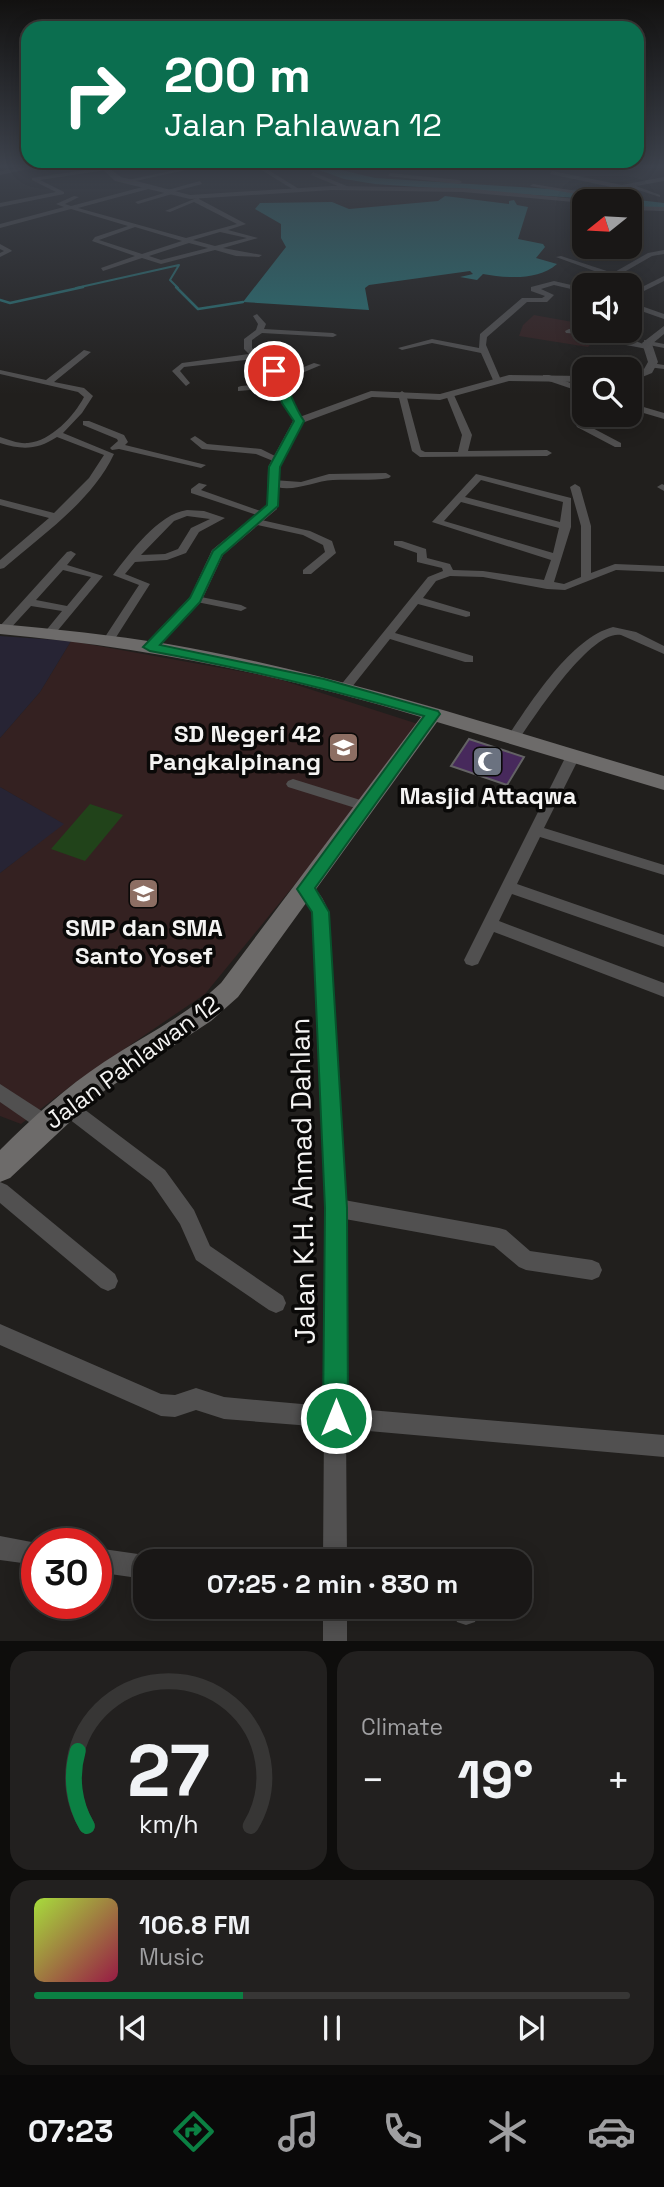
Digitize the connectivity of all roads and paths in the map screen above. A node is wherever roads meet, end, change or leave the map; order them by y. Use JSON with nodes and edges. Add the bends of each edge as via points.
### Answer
{"nodes":[{"id":1,"x":100,"y":243,"type":"edge"},
{"id":2,"x":181,"y":243,"type":"edge"},
{"id":3,"x":201,"y":243,"type":"edge"},
{"id":4,"x":239,"y":243,"type":"edge"},
{"id":5,"x":0,"y":246,"type":"edge"},
{"id":6,"x":221,"y":249,"type":"junction"},
{"id":7,"x":664,"y":252,"type":"edge"},
{"id":8,"x":0,"y":255,"type":"edge"},
{"id":9,"x":259,"y":255,"type":"dead end"},
{"id":10,"x":144,"y":257,"type":"junction"},
{"id":11,"x":559,"y":257,"type":"dead end"},
{"id":12,"x":103,"y":269,"type":"dead end"},
{"id":13,"x":607,"y":273,"type":"edge"},
{"id":14,"x":621,"y":273,"type":"edge"},
{"id":15,"x":664,"y":278,"type":"edge"},
{"id":16,"x":572,"y":287,"type":"edge"},
{"id":17,"x":642,"y":290,"type":"edge"},
{"id":18,"x":642,"y":309,"type":"edge"},
{"id":19,"x":257,"y":316,"type":"dead end"},
{"id":20,"x":664,"y":317,"type":"edge"},
{"id":21,"x":664,"y":329,"type":"edge"},
{"id":22,"x":260,"y":331,"type":"junction"},
{"id":23,"x":569,"y":331,"type":"dead end"},
{"id":24,"x":333,"y":335,"type":"dead end"},
{"id":25,"x":647,"y":344,"type":"junction"},
{"id":26,"x":664,"y":346,"type":"edge"},
{"id":27,"x":402,"y":348,"type":"dead end"},
{"id":28,"x":484,"y":351,"type":"junction"},
{"id":29,"x":87,"y":352,"type":"dead end"},
{"id":30,"x":256,"y":356,"type":"junction"},
{"id":31,"x":317,"y":365,"type":"dead end"},
{"id":32,"x":651,"y":365,"type":"junction"},
{"id":33,"x":664,"y":367,"type":"edge"},
{"id":34,"x":0,"y":372,"type":"edge"},
{"id":35,"x":642,"y":373,"type":"edge"},
{"id":36,"x":546,"y":377,"type":"junction"},
{"id":37,"x":572,"y":378,"type":"edge"},
{"id":38,"x":497,"y":380,"type":"junction"},
{"id":39,"x":281,"y":382,"type":"junction"},
{"id":40,"x":47,"y":383,"type":"junction"},
{"id":41,"x":186,"y":383,"type":"dead end"},
{"id":42,"x":572,"y":387,"type":"edge"},
{"id":43,"x":241,"y":389,"type":"dead end"},
{"id":44,"x":402,"y":394,"type":"junction"},
{"id":45,"x":450,"y":395,"type":"junction"},
{"id":46,"x":642,"y":410,"type":"edge"},
{"id":47,"x":664,"y":416,"type":"edge"},
{"id":48,"x":299,"y":421,"type":"junction"},
{"id":49,"x":86,"y":423,"type":"dead end"},
{"id":50,"x":584,"y":427,"type":"edge"},
{"id":51,"x":55,"y":433,"type":"junction"},
{"id":52,"x":195,"y":439,"type":"dead end"},
{"id":53,"x":0,"y":440,"type":"edge"},
{"id":54,"x":618,"y":444,"type":"dead end"},
{"id":55,"x":118,"y":446,"type":"junction"},
{"id":56,"x":547,"y":453,"type":"dead end"},
{"id":57,"x":108,"y":454,"type":"junction"},
{"id":58,"x":462,"y":455,"type":"junction"},
{"id":59,"x":278,"y":460,"type":"junction"},
{"id":60,"x":201,"y":465,"type":"dead end"},
{"id":61,"x":386,"y":476,"type":"dead end"},
{"id":62,"x":273,"y":483,"type":"junction"},
{"id":63,"x":202,"y":485,"type":"dead end"},
{"id":64,"x":575,"y":487,"type":"dead end"},
{"id":65,"x":459,"y":498,"type":"junction"},
{"id":66,"x":0,"y":502,"type":"edge"},
{"id":67,"x":54,"y":516,"type":"junction"},
{"id":68,"x":261,"y":518,"type":"junction"},
{"id":69,"x":566,"y":527,"type":"junction"},
{"id":70,"x":398,"y":543,"type":"dead end"},
{"id":71,"x":71,"y":554,"type":"dead end"},
{"id":72,"x":557,"y":558,"type":"junction"},
{"id":73,"x":133,"y":559,"type":"junction"},
{"id":74,"x":0,"y":566,"type":"edge"},
{"id":75,"x":60,"y":566,"type":"junction"},
{"id":76,"x":664,"y":569,"type":"edge"},
{"id":77,"x":307,"y":572,"type":"dead end"},
{"id":78,"x":449,"y":573,"type":"junction"},
{"id":79,"x":586,"y":579,"type":"junction"},
{"id":80,"x":547,"y":586,"type":"junction"},
{"id":81,"x":196,"y":599,"type":"junction"},
{"id":82,"x":418,"y":600,"type":"junction"},
{"id":83,"x":29,"y":602,"type":"junction"},
{"id":84,"x":241,"y":608,"type":"dead end"},
{"id":85,"x":67,"y":609,"type":"junction"},
{"id":86,"x":466,"y":614,"type":"dead end"},
{"id":87,"x":2,"y":629,"type":"edge"},
{"id":88,"x":50,"y":633,"type":"junction"},
{"id":89,"x":387,"y":634,"type":"junction"},
{"id":90,"x":109,"y":640,"type":"junction"},
{"id":91,"x":150,"y":647,"type":"junction"},
{"id":92,"x":664,"y":650,"type":"edge"},
{"id":93,"x":469,"y":659,"type":"dead end"},
{"id":94,"x":344,"y":689,"type":"junction"},
{"id":95,"x":433,"y":714,"type":"junction"},
{"id":96,"x":513,"y":738,"type":"junction"},
{"id":97,"x":573,"y":756,"type":"junction"},
{"id":98,"x":664,"y":783,"type":"edge"},
{"id":99,"x":293,"y":784,"type":"dead end"},
{"id":100,"x":365,"y":806,"type":"junction"},
{"id":101,"x":538,"y":831,"type":"junction"},
{"id":102,"x":664,"y":870,"type":"edge"},
{"id":103,"x":509,"y":887,"type":"junction"},
{"id":104,"x":305,"y":889,"type":"junction"},
{"id":105,"x":490,"y":923,"type":"junction"},
{"id":106,"x":664,"y":941,"type":"edge"},
{"id":107,"x":472,"y":960,"type":"dead end"},
{"id":108,"x":664,"y":990,"type":"edge"},
{"id":109,"x":0,"y":1092,"type":"edge"},
{"id":110,"x":66,"y":1106,"type":"junction"},
{"id":111,"x":45,"y":1123,"type":"junction"},
{"id":112,"x":0,"y":1169,"type":"edge"},
{"id":113,"x":0,"y":1191,"type":"edge"},
{"id":114,"x":336,"y":1208,"type":"junction"},
{"id":115,"x":592,"y":1270,"type":"dead end"},
{"id":116,"x":108,"y":1281,"type":"dead end"},
{"id":117,"x":276,"y":1303,"type":"dead end"},
{"id":118,"x":0,"y":1334,"type":"edge"},
{"id":119,"x":336,"y":1418,"type":"junction"},
{"id":120,"x":664,"y":1446,"type":"edge"},
{"id":121,"x":0,"y":1548,"type":"edge"},
{"id":122,"x":335,"y":1549,"type":"edge"},
{"id":123,"x":21,"y":1551,"type":"edge"},
{"id":124,"x":112,"y":1562,"type":"edge"},
{"id":125,"x":133,"y":1565,"type":"edge"},
{"id":126,"x":335,"y":1619,"type":"edge"},
{"id":127,"x":335,"y":1641,"type":"edge"}],
"edges":[{"from":1,"to":10,"type":"street"},
{"from":2,"to":10,"type":"street"},
{"from":3,"to":6,"type":"street"},
{"from":4,"to":6,"type":"street"},
{"from":5,"to":8,"type":"street","via":[[9,251]]},
{"from":6,"to":9,"type":"street"},
{"from":6,"to":10,"type":"street","via":[[165,261]]},
{"from":7,"to":14,"type":"street","via":[[650,254]]},
{"from":10,"to":12,"type":"street"},
{"from":11,"to":13,"type":"street"},
{"from":15,"to":17,"type":"street"},
{"from":16,"to":28,"type":"street","via":[[554,283],[535,289],[550,295],[544,300],[525,300],[493,325],[483,336]]},
{"from":18,"to":20,"type":"street"},
{"from":19,"to":22,"type":"street"},
{"from":21,"to":25,"type":"street"},
{"from":22,"to":24,"type":"street"},
{"from":22,"to":30,"type":"street","via":[[247,342]]},
{"from":23,"to":25,"type":"street","via":[[612,334],[629,343]]},
{"from":25,"to":26,"type":"street"},
{"from":25,"to":32,"type":"street"},
{"from":27,"to":28,"type":"street","via":[[432,341]]},
{"from":28,"to":38,"type":"street"},
{"from":29,"to":40,"type":"street"},
{"from":30,"to":39,"type":"street"},
{"from":30,"to":41,"type":"street","via":[[182,365],[176,371]]},
{"from":31,"to":39,"type":"street"},
{"from":32,"to":33,"type":"street"},
{"from":32,"to":35,"type":"street"},
{"from":34,"to":40,"type":"street"},
{"from":36,"to":37,"type":"street"},
{"from":36,"to":38,"type":"street"},
{"from":36,"to":42,"type":"street"},
{"from":38,"to":45,"type":"street"},
{"from":39,"to":43,"type":"street"},
{"from":39,"to":48,"type":"street"},
{"from":40,"to":51,"type":"street","via":[[89,396]]},
{"from":44,"to":45,"type":"street"},
{"from":44,"to":48,"type":"street","via":[[364,396]]},
{"from":44,"to":58,"type":"street","via":[[419,453]]},
{"from":45,"to":58,"type":"street","via":[[467,435]]},
{"from":46,"to":47,"type":"street"},
{"from":48,"to":59,"type":"street"},
{"from":49,"to":55,"type":"street","via":[[121,437]]},
{"from":50,"to":54,"type":"street"},
{"from":51,"to":53,"type":"street","via":[[30,446]]},
{"from":51,"to":57,"type":"street"},
{"from":52,"to":59,"type":"street","via":[[205,447],[258,451]]},
{"from":55,"to":57,"type":"street"},
{"from":55,"to":60,"type":"street"},
{"from":56,"to":58,"type":"street"},
{"from":57,"to":67,"type":"street","via":[[97,475]]},
{"from":59,"to":62,"type":"street"},
{"from":61,"to":62,"type":"street","via":[[329,477],[301,485]]},
{"from":62,"to":68,"type":"street","via":[[274,501]]},
{"from":63,"to":68,"type":"street","via":[[194,491]]},
{"from":64,"to":79,"type":"street","via":[[586,526]]},
{"from":65,"to":69,"type":"street"},
{"from":65,"to":69,"type":"street","via":[[479,476],[568,500]]},
{"from":65,"to":72,"type":"street","via":[[437,522]]},
{"from":66,"to":67,"type":"street"},
{"from":67,"to":74,"type":"street"},
{"from":68,"to":77,"type":"street","via":[[328,543],[331,553]]},
{"from":68,"to":81,"type":"street","via":[[217,553]]},
{"from":69,"to":72,"type":"street"},
{"from":70,"to":78,"type":"street","via":[[420,549],[421,560],[446,566]]},
{"from":71,"to":75,"type":"street"},
{"from":72,"to":80,"type":"street"},
{"from":73,"to":73,"type":"street","via":[[176,514],[220,518],[195,530],[182,551],[167,557]]},
{"from":73,"to":90,"type":"street","via":[[118,575],[145,583]]},
{"from":75,"to":83,"type":"street"},
{"from":75,"to":85,"type":"street","via":[[98,574]]},
{"from":76,"to":79,"type":"street","via":[[615,567]]},
{"from":78,"to":80,"type":"street"},
{"from":78,"to":82,"type":"street","via":[[432,579]]},
{"from":79,"to":80,"type":"street","via":[[565,587]]},
{"from":81,"to":84,"type":"street"},
{"from":81,"to":91,"type":"street"},
{"from":82,"to":86,"type":"street"},
{"from":82,"to":89,"type":"street"},
{"from":83,"to":85,"type":"street"},
{"from":83,"to":87,"type":"street"},
{"from":85,"to":88,"type":"street"},
{"from":87,"to":88,"type":"main road"},
{"from":88,"to":90,"type":"main road"},
{"from":89,"to":93,"type":"street"},
{"from":89,"to":94,"type":"street"},
{"from":90,"to":91,"type":"main road"},
{"from":91,"to":94,"type":"main road"},
{"from":92,"to":96,"type":"street","via":[[615,631],[604,634],[556,678]]},
{"from":94,"to":95,"type":"main road"},
{"from":95,"to":96,"type":"main road"},
{"from":95,"to":100,"type":"main road","name":"Jalan Pahlawan 12"},
{"from":96,"to":97,"type":"main road"},
{"from":97,"to":98,"type":"main road"},
{"from":97,"to":101,"type":"street"},
{"from":99,"to":100,"type":"street"},
{"from":100,"to":104,"type":"main road","name":"Jalan Pahlawan 12"},
{"from":101,"to":102,"type":"street"},
{"from":101,"to":103,"type":"street"},
{"from":103,"to":105,"type":"street"},
{"from":103,"to":106,"type":"street"},
{"from":104,"to":110,"type":"main road","name":"Jalan Pahlawan 12","via":[[216,1006],[127,1060]]},
{"from":104,"to":114,"type":"street","name":"Jalan K.H. Ahmad Dahlan","via":[[316,900],[321,917]]},
{"from":105,"to":107,"type":"street"},
{"from":105,"to":108,"type":"street"},
{"from":109,"to":111,"type":"street"},
{"from":110,"to":111,"type":"main road","name":"Jalan Pahlawan 12"},
{"from":110,"to":117,"type":"street","via":[[158,1176],[187,1217],[203,1253]]},
{"from":111,"to":112,"type":"main road","name":"Jalan Pahlawan 12"},
{"from":113,"to":116,"type":"street"},
{"from":114,"to":115,"type":"street","via":[[499,1237],[527,1260]]},
{"from":114,"to":119,"type":"street","name":"Jalan K.H. Ahmad Dahlan"},
{"from":118,"to":119,"type":"street","via":[[161,1405],[196,1399],[224,1408]]},
{"from":119,"to":120,"type":"street"},
{"from":119,"to":122,"type":"street","name":"Jalan K.H. Ahmad Dahlan"},
{"from":121,"to":123,"type":"street"},
{"from":124,"to":125,"type":"street"},
{"from":126,"to":127,"type":"street"}]}
